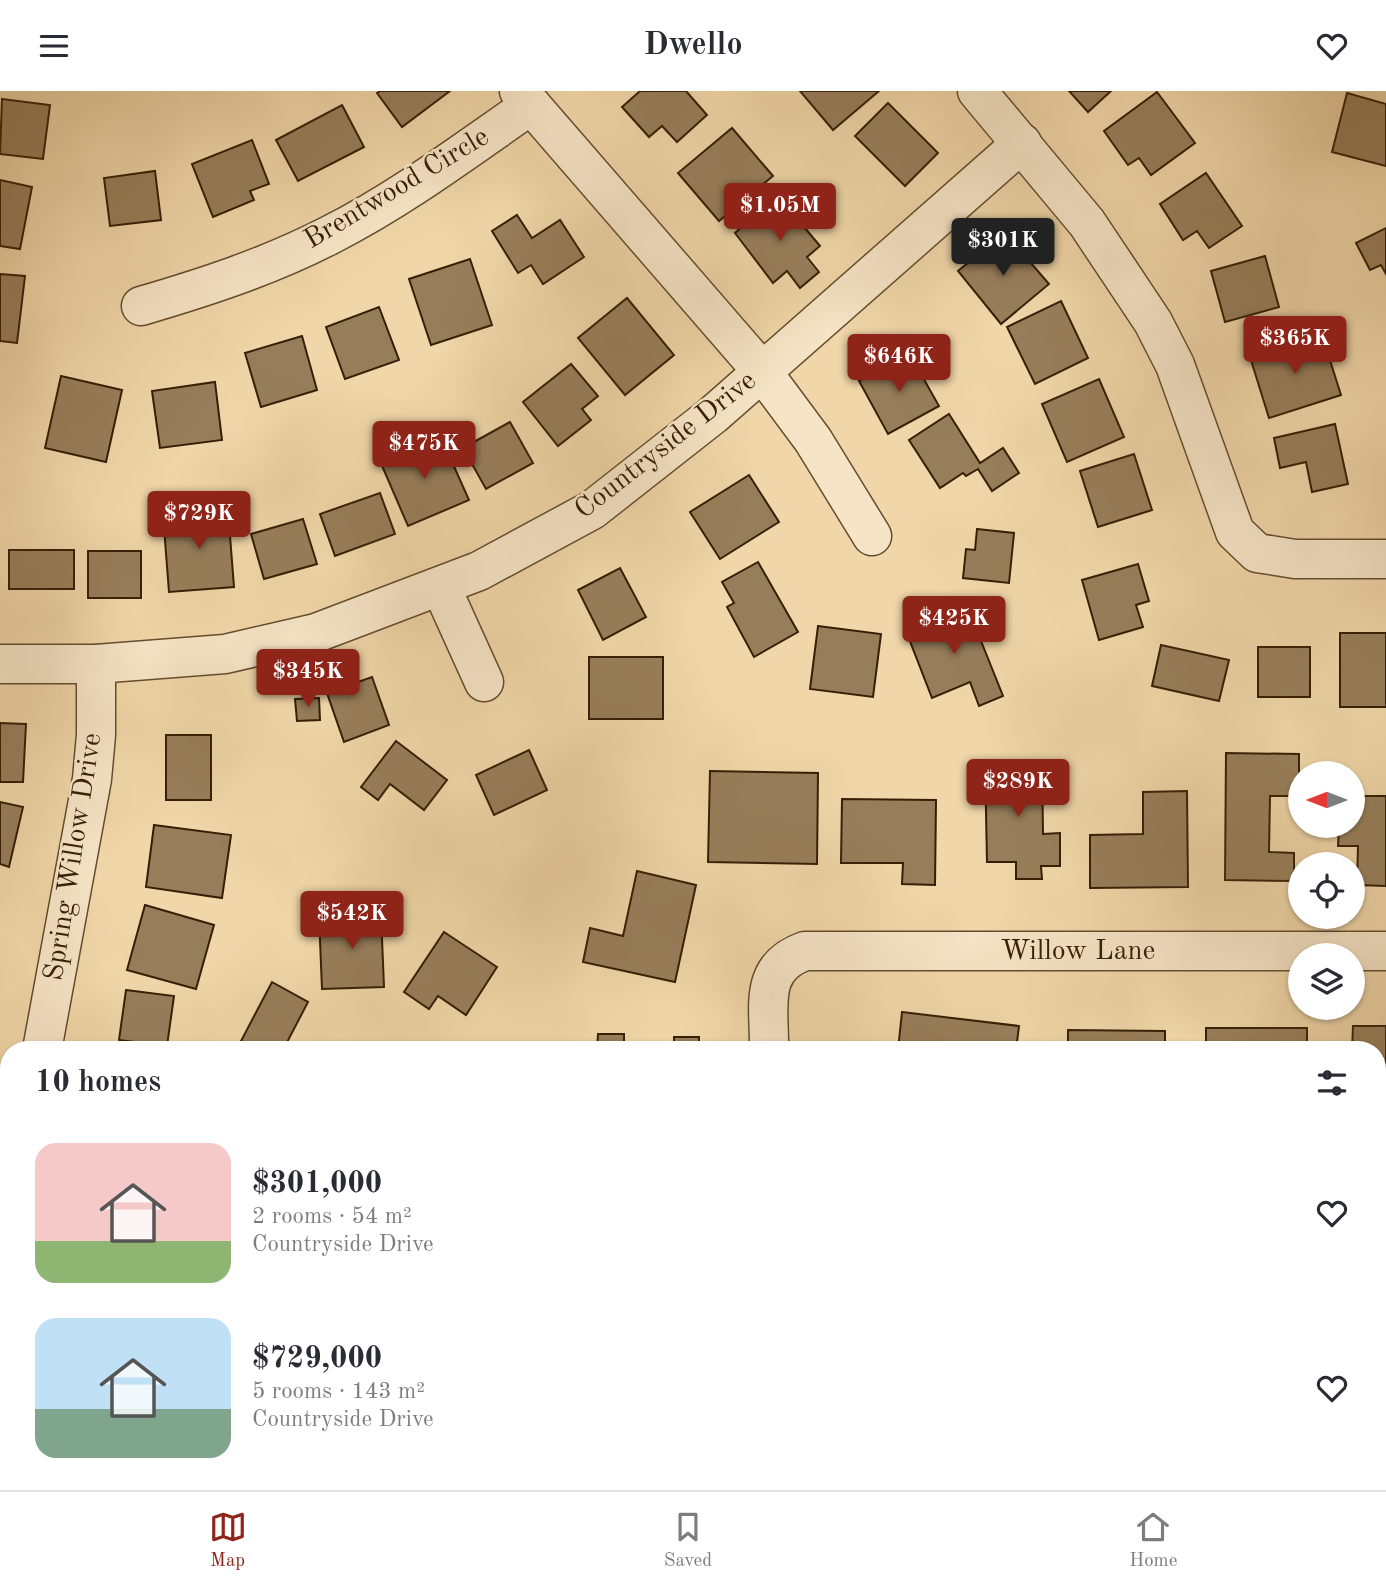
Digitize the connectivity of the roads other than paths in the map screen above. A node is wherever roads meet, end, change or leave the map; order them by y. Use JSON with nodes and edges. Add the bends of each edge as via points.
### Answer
{"nodes":[{"id":1,"x":977,"y":91,"type":"edge"},
{"id":2,"x":525,"y":98,"type":"edge"},
{"id":3,"x":1022,"y":143,"type":"junction"},
{"id":4,"x":141,"y":306,"type":"dead end"},
{"id":5,"x":761,"y":370,"type":"junction"},
{"id":6,"x":872,"y":536,"type":"dead end"},
{"id":7,"x":1386,"y":559,"type":"edge"},
{"id":8,"x":441,"y":587,"type":"junction"},
{"id":9,"x":0,"y":664,"type":"edge"},
{"id":10,"x":96,"y":664,"type":"junction"},
{"id":11,"x":484,"y":682,"type":"dead end"},
{"id":12,"x":1386,"y":951,"type":"edge"},
{"id":13,"x":43,"y":1041,"type":"edge"},
{"id":14,"x":769,"y":1041,"type":"edge"}],
"edges":[{"from":1,"to":3,"type":"street"},
{"from":2,"to":4,"type":"street","name":"Brentwood Circle","via":[[418,183],[330,236],[220,283]]},
{"from":2,"to":5,"type":"street"},
{"from":3,"to":5,"type":"street","name":"Countryside Drive"},
{"from":3,"to":7,"type":"street","via":[[1087,223],[1153,322],[1175,365],[1235,533],[1257,552],[1295,559]]},
{"from":5,"to":6,"type":"street","via":[[813,440]]},
{"from":5,"to":8,"type":"street","name":"Countryside Drive","via":[[713,415],[592,510]]},
{"from":8,"to":10,"type":"street","name":"Countryside Drive","via":[[316,633],[238,651]]},
{"from":8,"to":11,"type":"street"},
{"from":9,"to":10,"type":"street","name":"Countryside Drive"},
{"from":10,"to":13,"type":"street","name":"Spring Willow Drive","via":[[92,779]]},
{"from":12,"to":14,"type":"street","name":"Willow Lane","via":[[805,951],[786,958],[776,969],[769,990]]}]}
